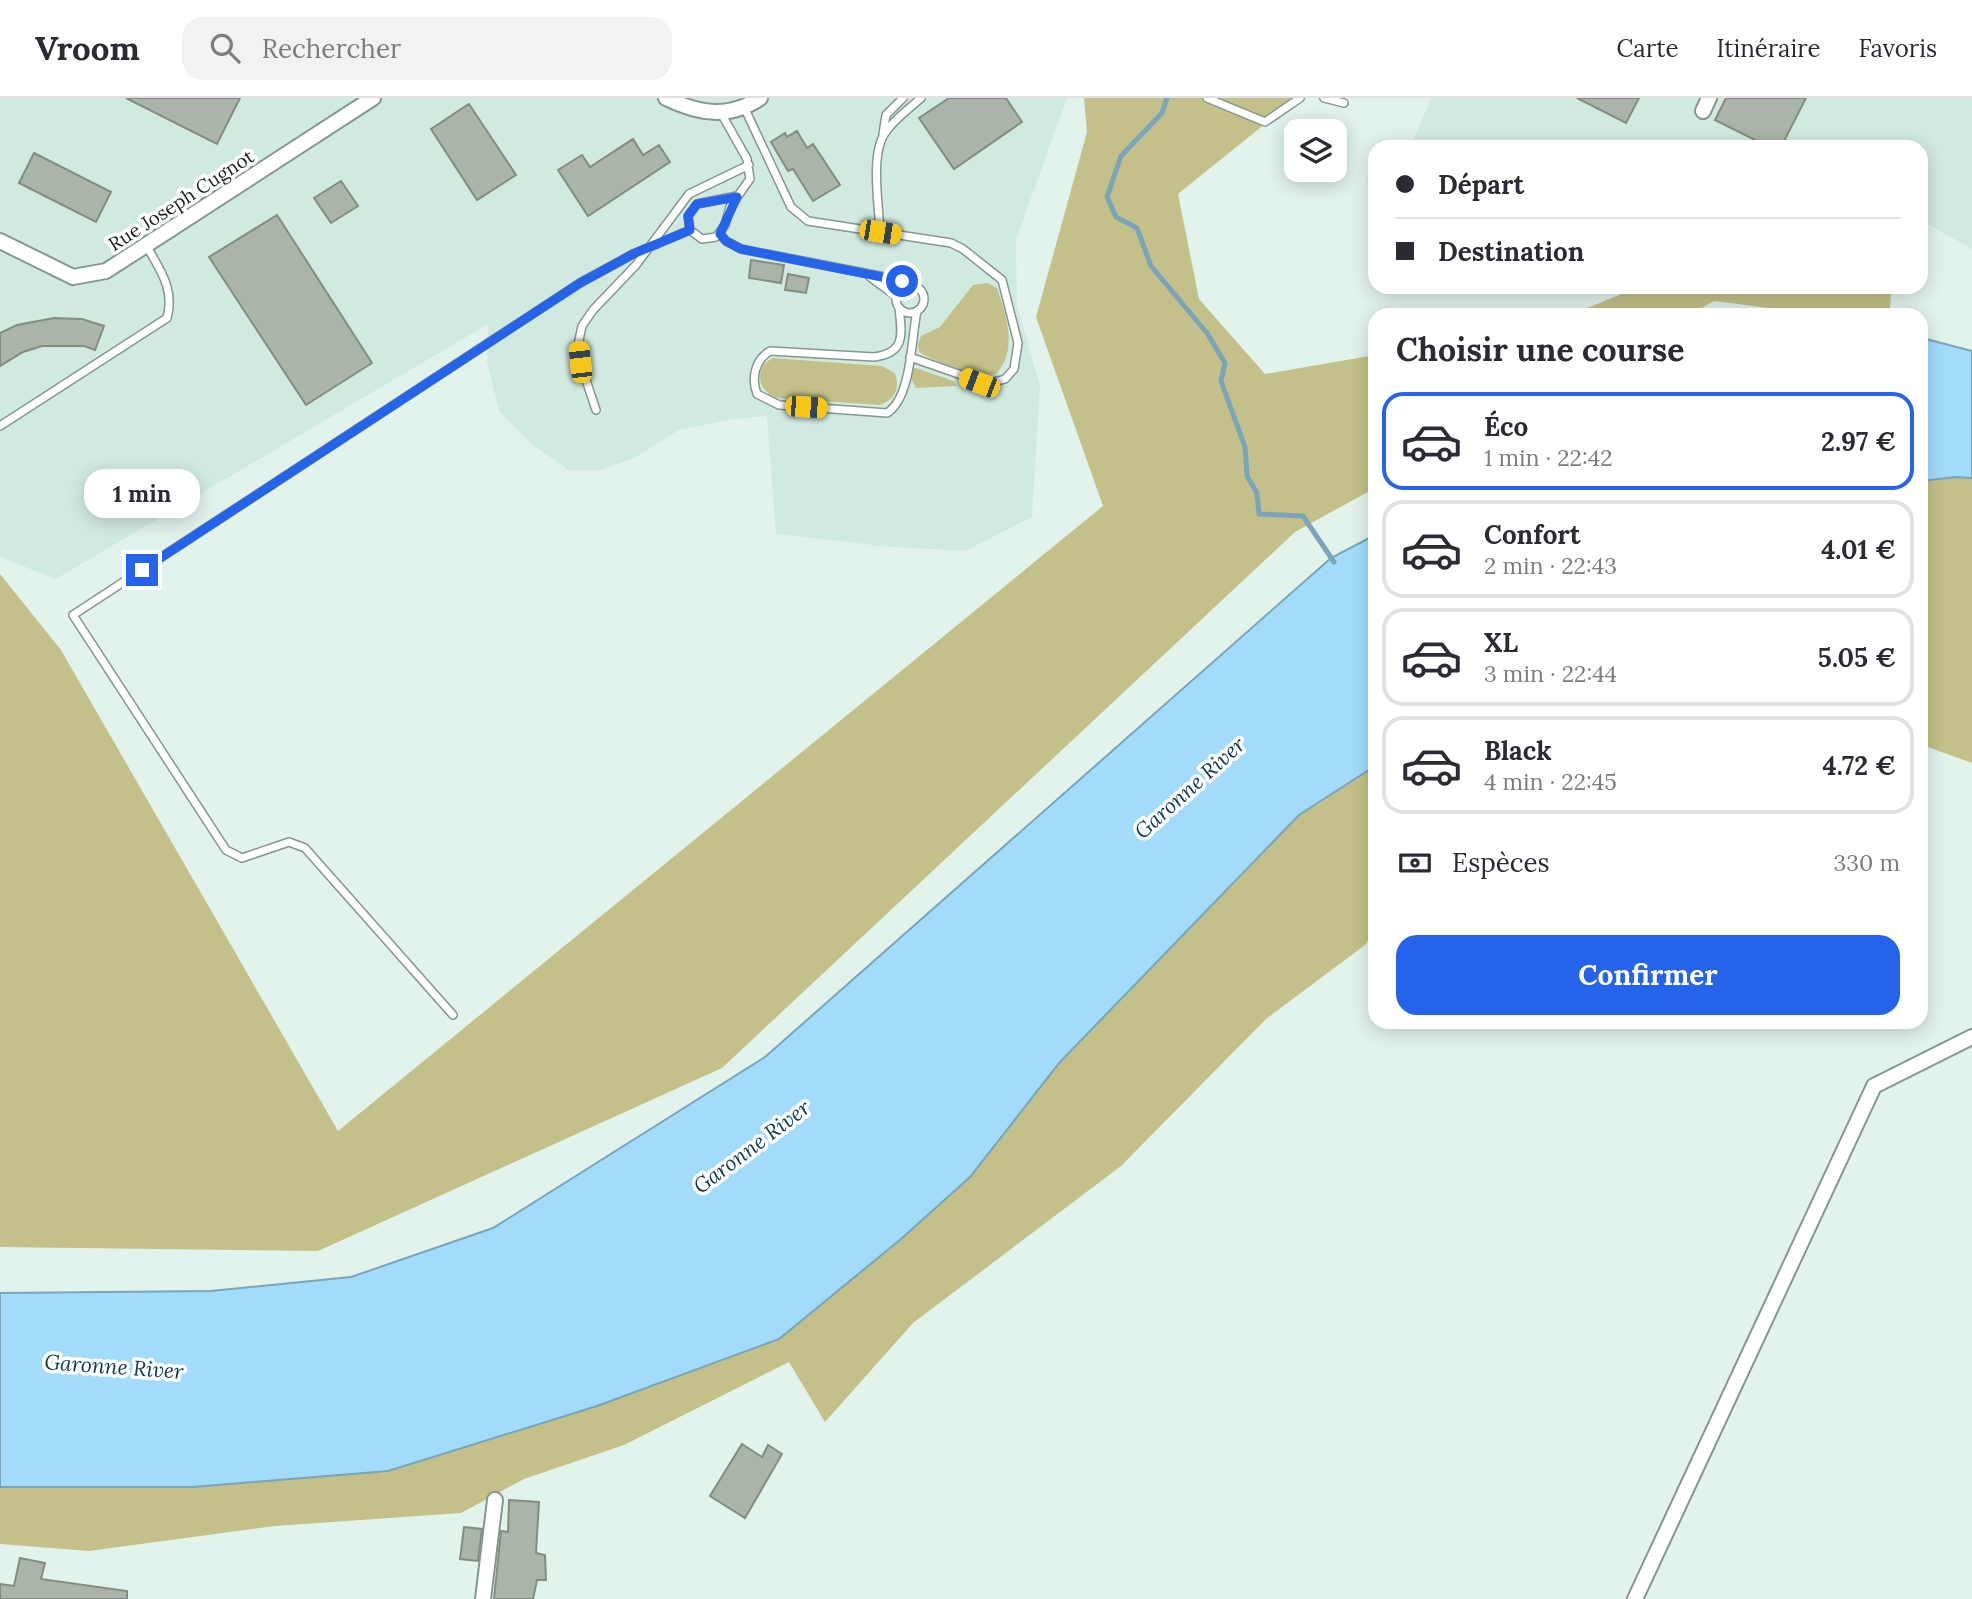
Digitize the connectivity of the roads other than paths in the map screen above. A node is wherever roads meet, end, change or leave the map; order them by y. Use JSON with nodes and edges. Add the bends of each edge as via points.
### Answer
{"nodes":[{"id":1,"x":373,"y":98,"type":"edge"},
{"id":2,"x":666,"y":98,"type":"edge"},
{"id":3,"x":760,"y":98,"type":"edge"},
{"id":4,"x":903,"y":98,"type":"edge"},
{"id":5,"x":921,"y":98,"type":"edge"},
{"id":6,"x":1207,"y":98,"type":"edge"},
{"id":7,"x":1300,"y":98,"type":"edge"},
{"id":8,"x":1324,"y":98,"type":"edge"},
{"id":9,"x":1344,"y":103,"type":"dead end"},
{"id":10,"x":744,"y":107,"type":"junction"},
{"id":11,"x":721,"y":113,"type":"junction"},
{"id":12,"x":883,"y":134,"type":"junction"},
{"id":13,"x":749,"y":165,"type":"junction"},
{"id":14,"x":737,"y":197,"type":"junction"},
{"id":15,"x":690,"y":230,"type":"junction"},
{"id":16,"x":880,"y":232,"type":"junction"},
{"id":17,"x":720,"y":234,"type":"junction"},
{"id":18,"x":0,"y":241,"type":"edge"},
{"id":19,"x":146,"y":245,"type":"junction"},
{"id":20,"x":649,"y":247,"type":"junction"},
{"id":21,"x":867,"y":275,"type":"junction"},
{"id":22,"x":909,"y":284,"type":"junction"},
{"id":23,"x":896,"y":296,"type":"junction"},
{"id":24,"x":899,"y":308,"type":"junction"},
{"id":25,"x":917,"y":311,"type":"junction"},
{"id":26,"x":909,"y":357,"type":"junction"},
{"id":27,"x":596,"y":410,"type":"dead end"},
{"id":28,"x":0,"y":426,"type":"edge"},
{"id":29,"x":453,"y":1015,"type":"dead end"},
{"id":30,"x":1972,"y":1037,"type":"edge"},
{"id":31,"x":495,"y":1500,"type":"dead end"},
{"id":32,"x":483,"y":1599,"type":"edge"},
{"id":33,"x":1634,"y":1599,"type":"edge"}],
"edges":[{"from":1,"to":19,"type":"street","name":"Rue Joseph Cugnot"},
{"from":2,"to":11,"type":"street","via":[[705,113]]},
{"from":3,"to":10,"type":"street"},
{"from":4,"to":12,"type":"lane","via":[[886,115]]},
{"from":5,"to":12,"type":"lane"},
{"from":6,"to":7,"type":"lane","via":[[1261,121],[1272,120]]},
{"from":8,"to":9,"type":"lane"},
{"from":10,"to":11,"type":"street"},
{"from":10,"to":16,"type":"lane","via":[[796,212],[808,221]]},
{"from":11,"to":13,"type":"lane"},
{"from":12,"to":16,"type":"lane","via":[[877,157]]},
{"from":13,"to":14,"type":"lane","via":[[750,179]]},
{"from":13,"to":20,"type":"lane","via":[[689,194]]},
{"from":14,"to":15,"type":"lane","via":[[697,204],[688,216]]},
{"from":14,"to":17,"type":"lane"},
{"from":15,"to":17,"type":"lane","via":[[702,239]]},
{"from":15,"to":20,"type":"lane"},
{"from":16,"to":26,"type":"lane","via":[[951,243],[994,271],[1002,280],[1018,351],[1009,376],[986,384]]},
{"from":17,"to":21,"type":"lane","via":[[741,249]]},
{"from":18,"to":19,"type":"street","name":"Rue Joseph Cugnot","via":[[73,277],[106,271]]},
{"from":19,"to":28,"type":"lane","via":[[167,281],[167,318]]},
{"from":20,"to":27,"type":"lane","via":[[582,326],[580,362]]},
{"from":20,"to":29,"type":"lane","via":[[580,283],[73,615],[226,850],[242,858],[289,842],[305,848]]},
{"from":21,"to":22,"type":"lane"},
{"from":21,"to":23,"type":"lane"},
{"from":22,"to":23,"type":"lane"},
{"from":22,"to":25,"type":"lane","via":[[924,295]]},
{"from":23,"to":24,"type":"lane"},
{"from":24,"to":25,"type":"lane"},
{"from":24,"to":26,"type":"lane","via":[[901,338],[889,355],[770,351],[759,361],[754,387],[761,398],[779,405],[887,412],[898,404]]},
{"from":25,"to":26,"type":"lane"},
{"from":30,"to":33,"type":"street","via":[[1874,1086]]},
{"from":31,"to":32,"type":"street"}]}
